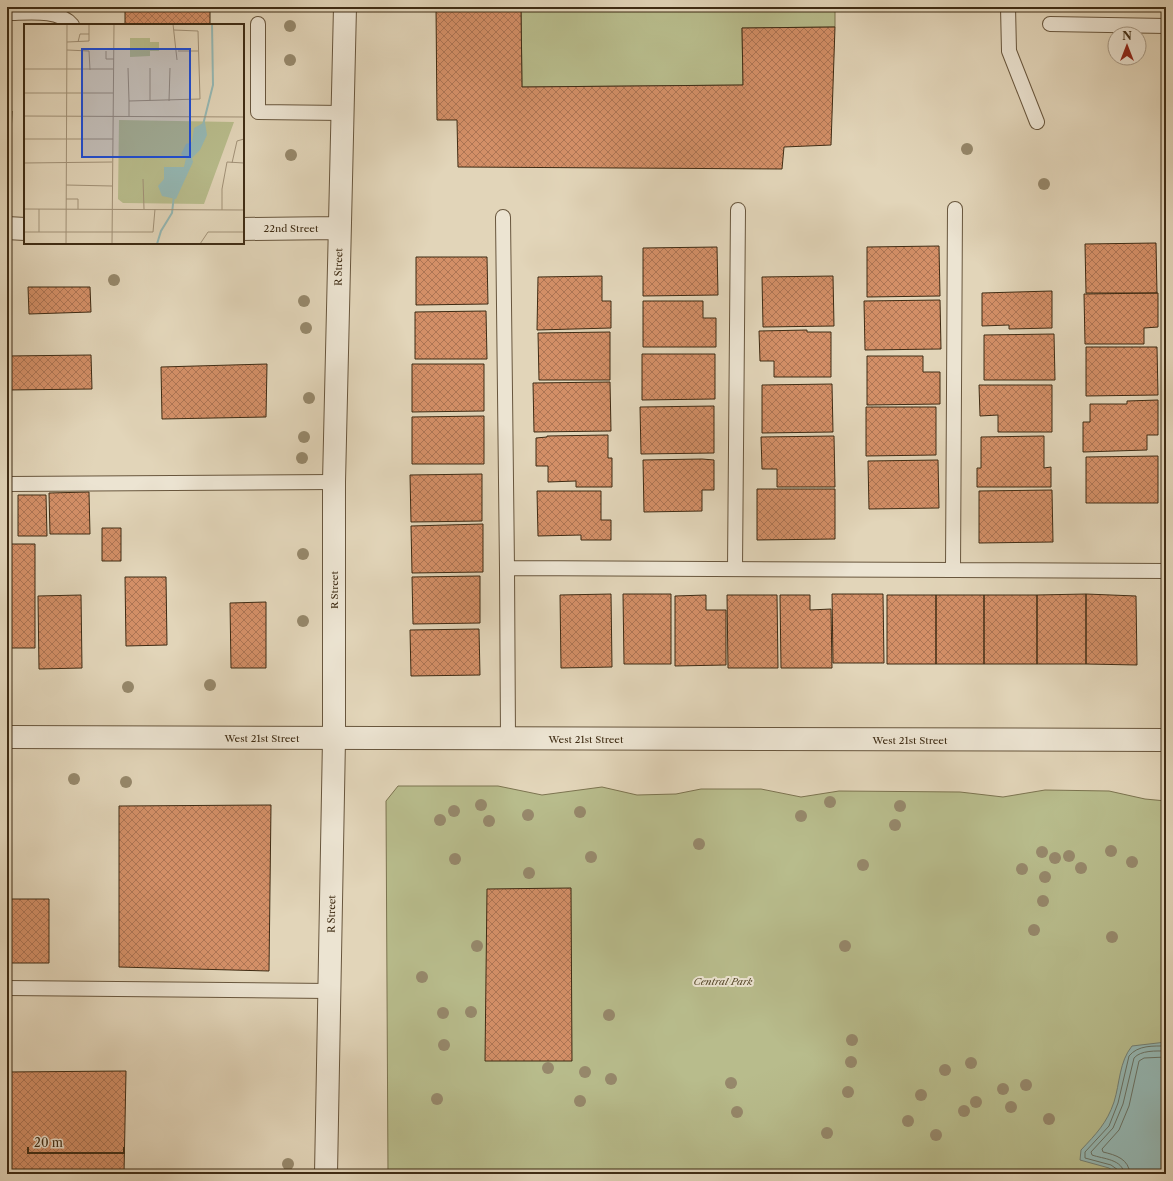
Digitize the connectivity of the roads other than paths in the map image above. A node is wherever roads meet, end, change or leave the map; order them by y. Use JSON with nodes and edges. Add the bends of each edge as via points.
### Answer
{"nodes":[{"id":1,"x":345,"y":7,"type":"edge"},
{"id":2,"x":1008,"y":7,"type":"edge"},
{"id":3,"x":7,"y":13,"type":"edge"},
{"id":4,"x":71,"y":24,"type":"edge"},
{"id":5,"x":258,"y":24,"type":"dead end"},
{"id":6,"x":1050,"y":24,"type":"dead end"},
{"id":7,"x":1166,"y":26,"type":"edge"},
{"id":8,"x":343,"y":113,"type":"junction"},
{"id":9,"x":1038,"y":122,"type":"dead end"},
{"id":10,"x":955,"y":209,"type":"dead end"},
{"id":11,"x":738,"y":210,"type":"dead end"},
{"id":12,"x":504,"y":217,"type":"dead end"},
{"id":13,"x":7,"y":228,"type":"edge"},
{"id":14,"x":339,"y":228,"type":"junction"},
{"id":15,"x":24,"y":229,"type":"edge"},
{"id":16,"x":244,"y":229,"type":"edge"},
{"id":17,"x":334,"y":482,"type":"junction"},
{"id":18,"x":7,"y":484,"type":"edge"},
{"id":19,"x":506,"y":568,"type":"junction"},
{"id":20,"x":735,"y":568,"type":"junction"},
{"id":21,"x":953,"y":570,"type":"junction"},
{"id":22,"x":1166,"y":571,"type":"edge"},
{"id":23,"x":7,"y":736,"type":"edge"},
{"id":24,"x":334,"y":739,"type":"junction"},
{"id":25,"x":508,"y":739,"type":"junction"},
{"id":26,"x":1166,"y":740,"type":"edge"},
{"id":27,"x":7,"y":988,"type":"edge"},
{"id":28,"x":330,"y":991,"type":"junction"},
{"id":29,"x":326,"y":1174,"type":"edge"}],
"edges":[{"from":1,"to":8,"type":"street","name":"R Street"},
{"from":2,"to":9,"type":"lane","via":[[1009,51]]},
{"from":3,"to":4,"type":"lane","via":[[50,13]]},
{"from":5,"to":8,"type":"lane","via":[[258,112]]},
{"from":6,"to":7,"type":"lane"},
{"from":8,"to":14,"type":"street","name":"R Street"},
{"from":10,"to":21,"type":"lane"},
{"from":11,"to":20,"type":"lane"},
{"from":12,"to":19,"type":"lane"},
{"from":13,"to":15,"type":"street"},
{"from":14,"to":16,"type":"street","name":"22nd Street"},
{"from":14,"to":17,"type":"street","name":"R Street"},
{"from":17,"to":18,"type":"lane"},
{"from":17,"to":24,"type":"street","name":"R Street"},
{"from":19,"to":20,"type":"lane"},
{"from":19,"to":25,"type":"lane"},
{"from":20,"to":21,"type":"lane"},
{"from":21,"to":22,"type":"lane"},
{"from":23,"to":24,"type":"street","name":"West 21st Street"},
{"from":24,"to":25,"type":"street","name":"West 21st Street"},
{"from":24,"to":28,"type":"street","name":"R Street"},
{"from":25,"to":26,"type":"street","name":"West 21st Street"},
{"from":27,"to":28,"type":"lane"},
{"from":28,"to":29,"type":"street","name":"R Street"}]}
